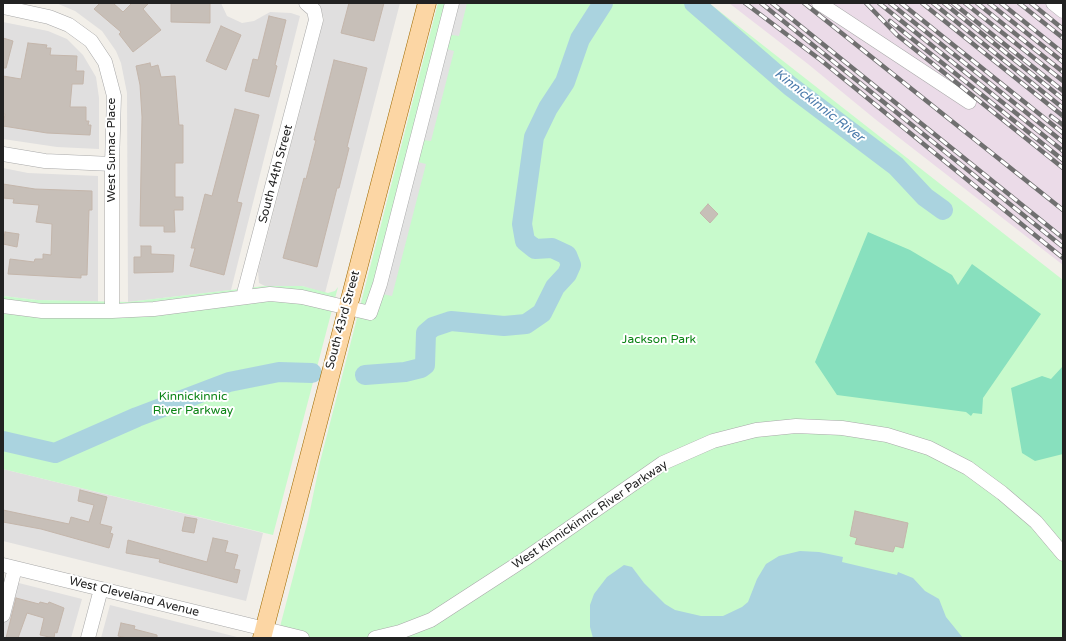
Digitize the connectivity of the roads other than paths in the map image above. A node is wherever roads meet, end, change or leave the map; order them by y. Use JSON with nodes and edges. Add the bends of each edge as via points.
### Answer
{"nodes":[{"id":1,"x":306,"y":3,"type":"edge"},
{"id":2,"x":427,"y":3,"type":"edge"},
{"id":3,"x":452,"y":3,"type":"edge"},
{"id":4,"x":819,"y":3,"type":"edge"},
{"id":5,"x":1053,"y":3,"type":"edge"},
{"id":6,"x":3,"y":7,"type":"edge"},
{"id":7,"x":1063,"y":11,"type":"edge"},
{"id":8,"x":969,"y":102,"type":"dead end"},
{"id":9,"x":3,"y":154,"type":"edge"},
{"id":10,"x":112,"y":164,"type":"junction"},
{"id":11,"x":243,"y":297,"type":"junction"},
{"id":12,"x":3,"y":306,"type":"edge"},
{"id":13,"x":346,"y":307,"type":"junction"},
{"id":14,"x":112,"y":311,"type":"junction"},
{"id":15,"x":1063,"y":554,"type":"edge"},
{"id":16,"x":9,"y":566,"type":"edge"},
{"id":17,"x":101,"y":589,"type":"junction"},
{"id":18,"x":3,"y":615,"type":"edge"},
{"id":19,"x":263,"y":634,"type":"edge"},
{"id":20,"x":88,"y":638,"type":"edge"},
{"id":21,"x":302,"y":638,"type":"edge"},
{"id":22,"x":375,"y":638,"type":"edge"}],
"edges":[{"from":1,"to":11,"type":"street","name":"South 44th Street","via":[[314,10],[316,20]]},
{"from":2,"to":13,"type":"main road","name":"South 43rd Street"},
{"from":3,"to":13,"type":"street","via":[[380,284],[370,313]]},
{"from":4,"to":8,"type":"street"},
{"from":5,"to":7,"type":"street"},
{"from":6,"to":10,"type":"street","name":"West Sumac Place","via":[[49,17],[69,25],[91,41],[105,62],[114,96]]},
{"from":9,"to":10,"type":"street","via":[[45,161]]},
{"from":10,"to":14,"type":"street","name":"West Sumac Place"},
{"from":11,"to":13,"type":"street","via":[[285,295]]},
{"from":11,"to":14,"type":"street","via":[[154,309]]},
{"from":12,"to":14,"type":"street","via":[[42,311]]},
{"from":13,"to":19,"type":"main road","name":"South 43rd Street"},
{"from":15,"to":22,"type":"street","name":"West Kinnickinnic River Parkway","via":[[1036,522],[1002,493],[968,468],[929,448],[886,435],[842,428],[796,426],[756,430],[713,441],[663,463],[525,559],[431,620]]},
{"from":16,"to":17,"type":"street","name":"West Cleveland Avenue"},
{"from":16,"to":18,"type":"street"},
{"from":17,"to":19,"type":"street","name":"West Cleveland Avenue"},
{"from":17,"to":20,"type":"street"},
{"from":19,"to":21,"type":"street"}]}
